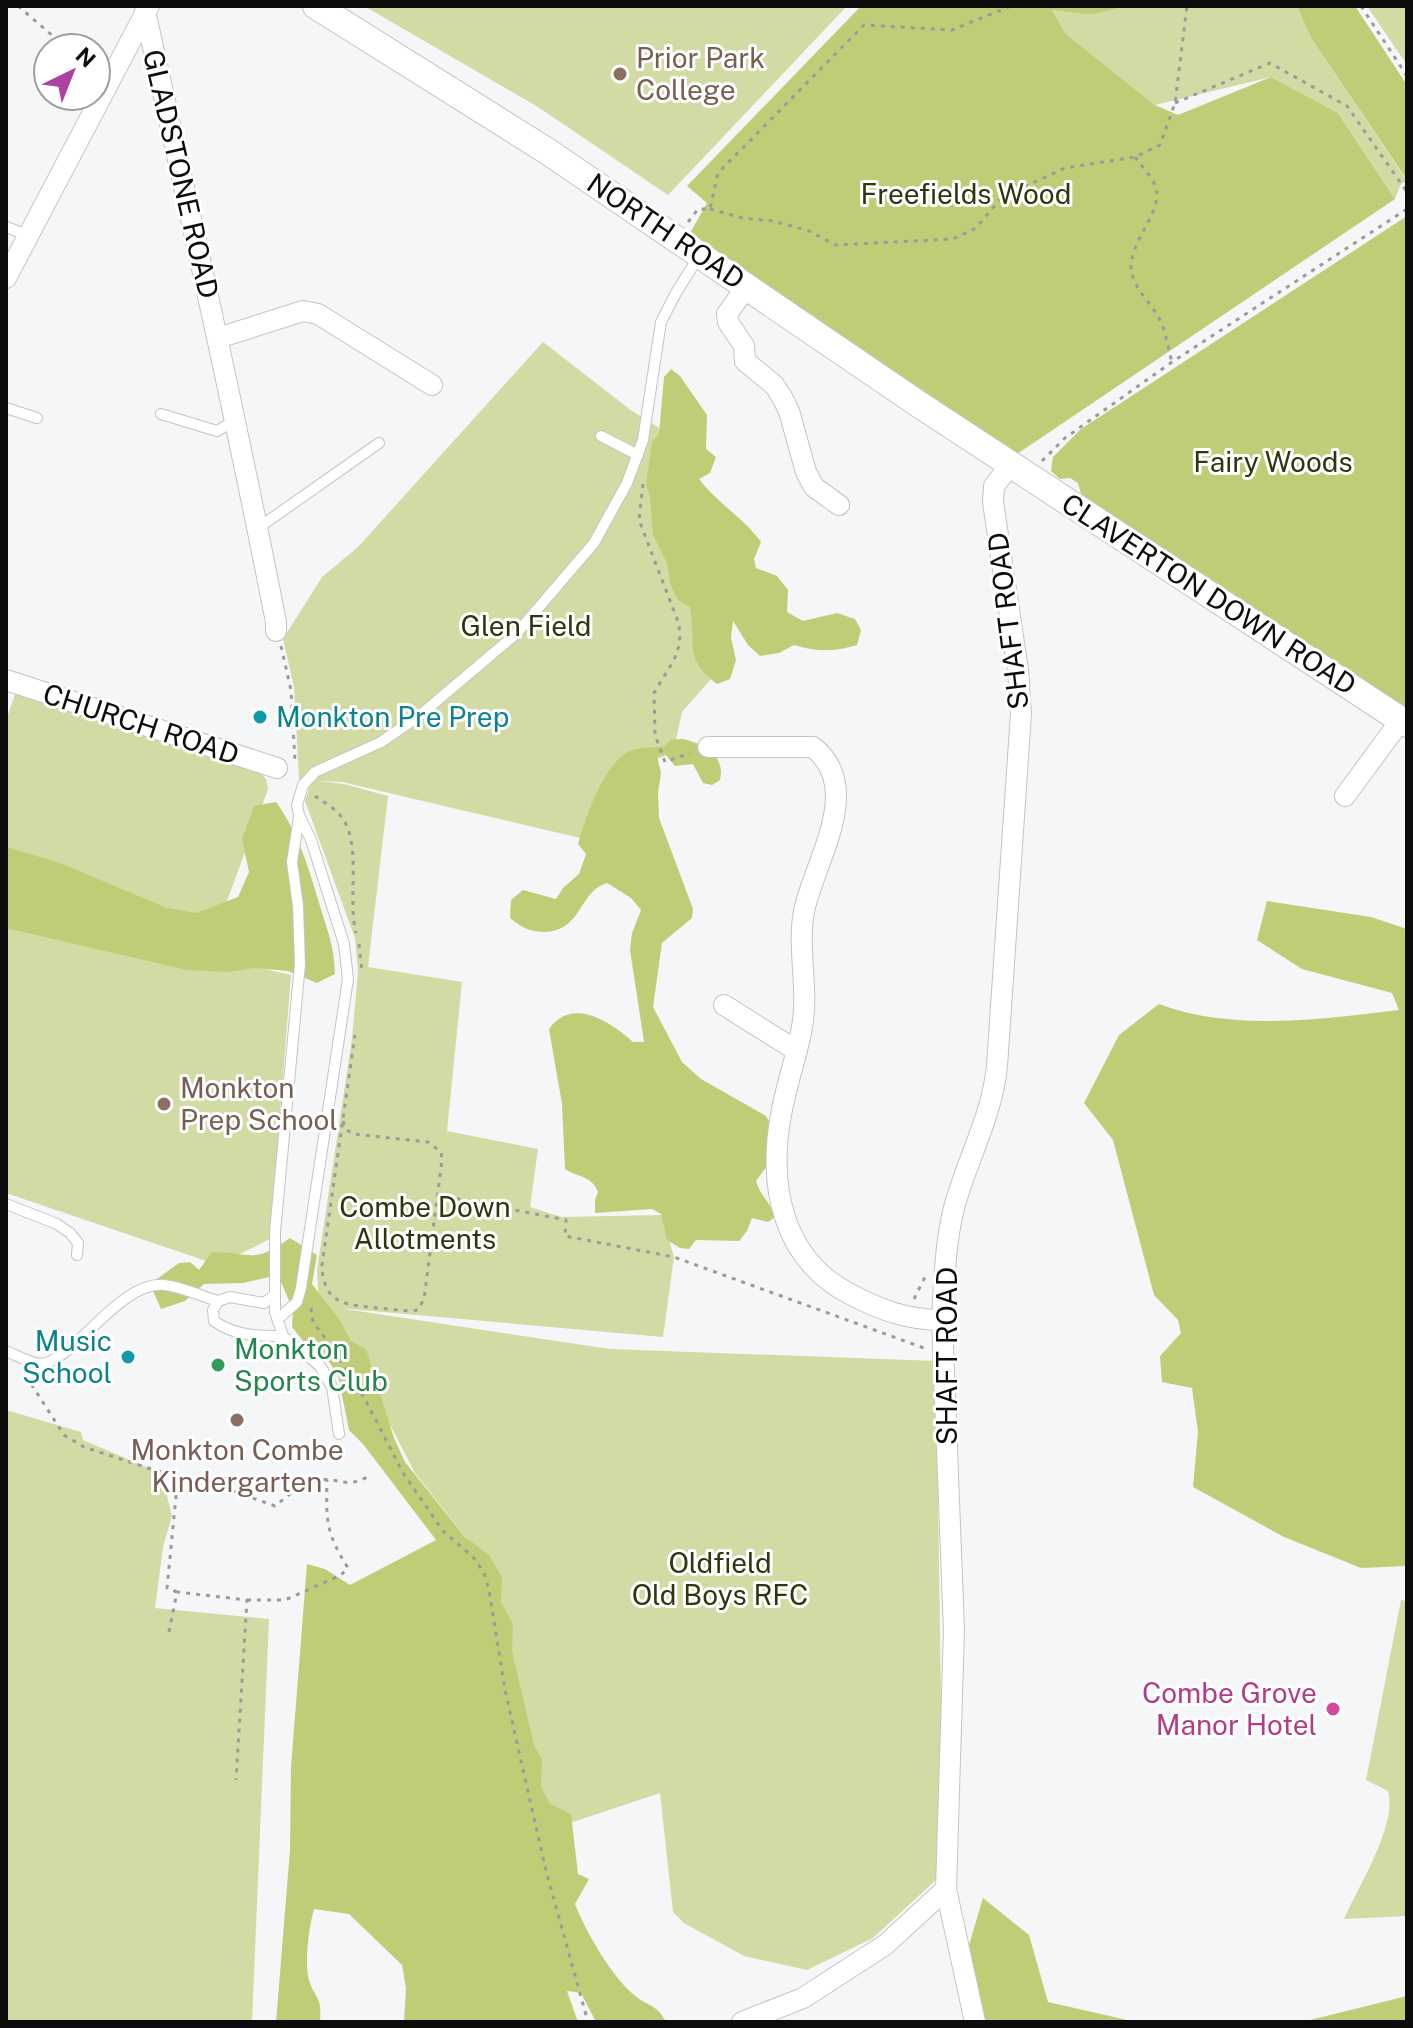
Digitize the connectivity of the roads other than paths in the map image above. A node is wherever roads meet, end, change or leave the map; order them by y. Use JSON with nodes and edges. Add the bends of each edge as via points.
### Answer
{"nodes":[{"id":1,"x":316,"y":6,"type":"edge"},
{"id":2,"x":147,"y":8,"type":"edge"},
{"id":3,"x":6,"y":227,"type":"edge"},
{"id":4,"x":21,"y":243,"type":"junction"},
{"id":5,"x":700,"y":254,"type":"junction"},
{"id":6,"x":6,"y":278,"type":"edge"},
{"id":7,"x":747,"y":286,"type":"junction"},
{"id":8,"x":218,"y":338,"type":"junction"},
{"id":9,"x":432,"y":385,"type":"dead end"},
{"id":10,"x":6,"y":408,"type":"edge"},
{"id":11,"x":161,"y":414,"type":"dead end"},
{"id":12,"x":37,"y":418,"type":"dead end"},
{"id":13,"x":234,"y":421,"type":"junction"},
{"id":14,"x":601,"y":436,"type":"dead end"},
{"id":15,"x":379,"y":443,"type":"dead end"},
{"id":16,"x":638,"y":455,"type":"junction"},
{"id":17,"x":1021,"y":470,"type":"junction"},
{"id":18,"x":839,"y":505,"type":"dead end"},
{"id":19,"x":258,"y":528,"type":"junction"},
{"id":20,"x":276,"y":631,"type":"road end"},
{"id":21,"x":6,"y":680,"type":"edge"},
{"id":22,"x":1404,"y":722,"type":"edge"},
{"id":23,"x":708,"y":747,"type":"dead end"},
{"id":24,"x":286,"y":769,"type":"road end"},
{"id":25,"x":1345,"y":796,"type":"dead end"},
{"id":26,"x":299,"y":815,"type":"junction"},
{"id":27,"x":724,"y":1005,"type":"dead end"},
{"id":28,"x":797,"y":1051,"type":"junction"},
{"id":29,"x":6,"y":1204,"type":"edge"},
{"id":30,"x":77,"y":1255,"type":"dead end"},
{"id":31,"x":275,"y":1295,"type":"junction"},
{"id":32,"x":218,"y":1301,"type":"junction"},
{"id":33,"x":278,"y":1319,"type":"junction"},
{"id":34,"x":942,"y":1320,"type":"junction"},
{"id":35,"x":283,"y":1336,"type":"junction"},
{"id":36,"x":6,"y":1351,"type":"edge"},
{"id":37,"x":339,"y":1434,"type":"dead end"},
{"id":38,"x":946,"y":1889,"type":"junction"},
{"id":39,"x":742,"y":2022,"type":"edge"},
{"id":40,"x":975,"y":2022,"type":"edge"}],
"edges":[{"from":1,"to":5,"type":"street","name":"NORTH ROAD"},
{"from":2,"to":4,"type":"street"},
{"from":2,"to":8,"type":"street","name":"GLADSTONE ROAD"},
{"from":3,"to":4,"type":"lane"},
{"from":4,"to":6,"type":"street"},
{"from":5,"to":7,"type":"street","name":"NORTH ROAD"},
{"from":5,"to":16,"type":"lane","via":[[661,322]]},
{"from":7,"to":17,"type":"street","name":"NORTH ROAD"},
{"from":7,"to":18,"type":"street","via":[[727,314],[728,322],[741,338],[745,361],[782,397],[814,487]]},
{"from":8,"to":9,"type":"street","name":"GLADSTONE ROAD","via":[[303,311],[318,314]]},
{"from":8,"to":13,"type":"street","name":"GLADSTONE ROAD"},
{"from":10,"to":12,"type":"lane"},
{"from":11,"to":13,"type":"lane","via":[[217,431]]},
{"from":13,"to":19,"type":"street","name":"GLADSTONE ROAD"},
{"from":14,"to":16,"type":"lane"},
{"from":15,"to":19,"type":"lane"},
{"from":16,"to":26,"type":"lane","via":[[594,543],[516,634],[419,716],[381,742],[307,777],[297,805]]},
{"from":17,"to":22,"type":"street","name":"CLAVERTON DOWN ROAD"},
{"from":17,"to":34,"type":"street","name":"SHAFT ROAD","via":[[994,486],[993,502],[1021,713],[997,1066],[986,1121],[954,1207]]},
{"from":19,"to":20,"type":"street","name":"GLADSTONE ROAD"},
{"from":21,"to":24,"type":"street","name":"CHURCH ROAD"},
{"from":22,"to":25,"type":"street"},
{"from":23,"to":28,"type":"street","via":[[803,745],[813,747],[829,764],[836,809],[804,913],[804,1010]]},
{"from":26,"to":31,"type":"lane","via":[[292,862],[300,964],[275,1232]]},
{"from":26,"to":33,"type":"lane","via":[[344,944],[348,979],[301,1288],[297,1302]]},
{"from":27,"to":28,"type":"street"},
{"from":28,"to":34,"type":"street","via":[[781,1115],[777,1169],[786,1225],[800,1253],[841,1290],[869,1304],[904,1317]]},
{"from":29,"to":30,"type":"lane","via":[[66,1228],[78,1243]]},
{"from":31,"to":32,"type":"lane","via":[[264,1303],[230,1297]]},
{"from":31,"to":33,"type":"lane"},
{"from":32,"to":35,"type":"lane","via":[[214,1321],[228,1331]]},
{"from":32,"to":36,"type":"lane","via":[[163,1285],[143,1289],[113,1307],[53,1360],[38,1364]]},
{"from":33,"to":35,"type":"lane"},
{"from":34,"to":38,"type":"street","name":"SHAFT ROAD","via":[[954,1630]]},
{"from":35,"to":37,"type":"lane","via":[[321,1367],[332,1387]]},
{"from":38,"to":39,"type":"street","via":[[885,1945],[803,1998]]},
{"from":38,"to":40,"type":"street","name":"SHAFT ROAD"}]}
